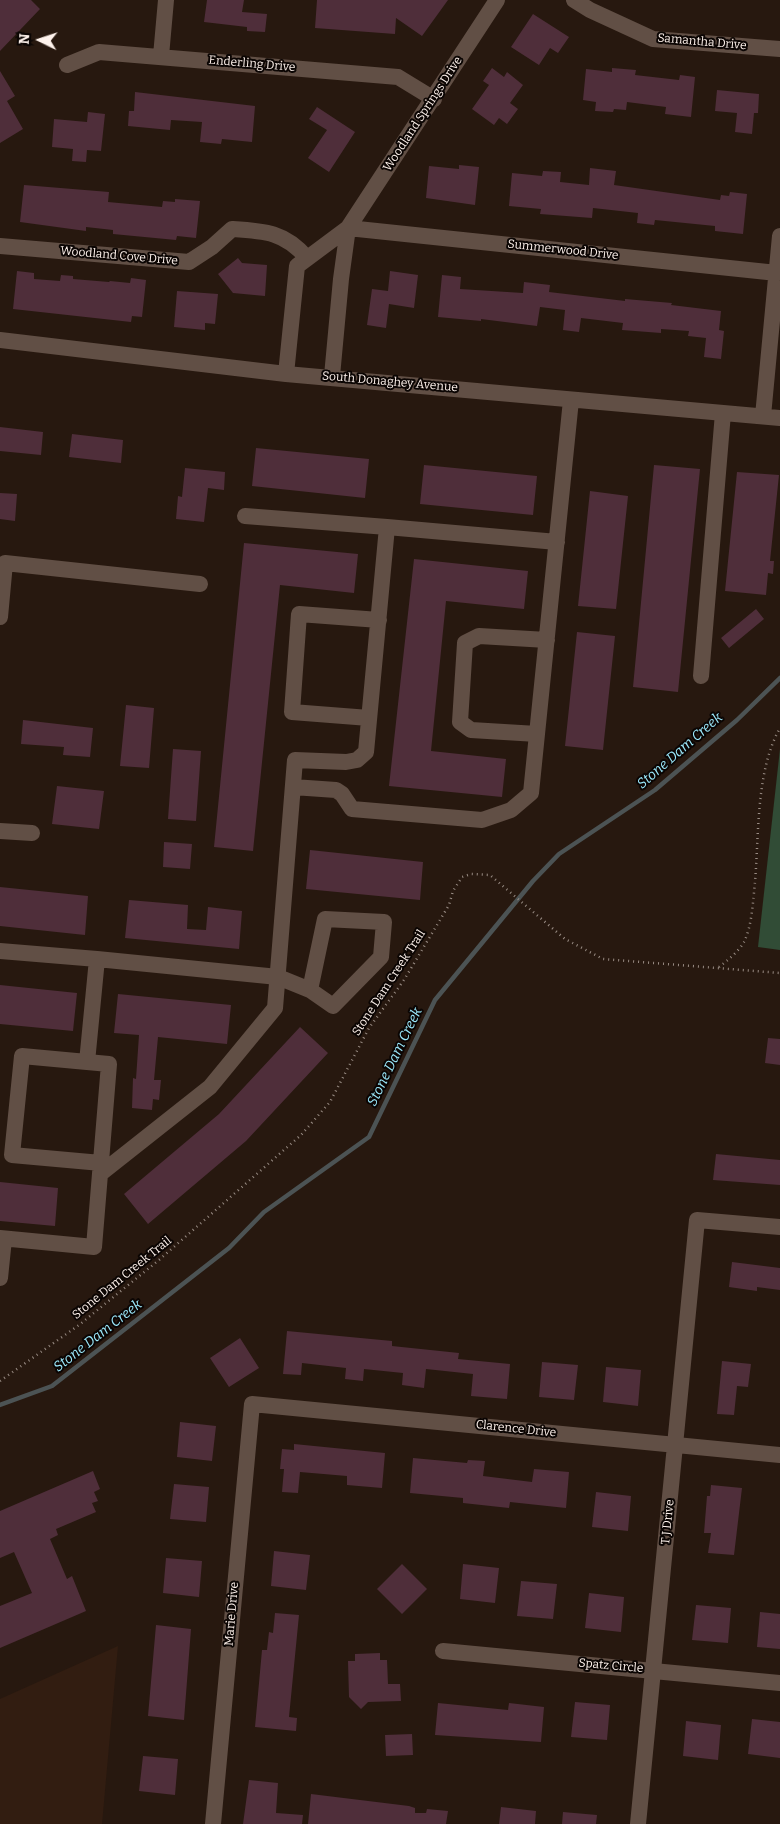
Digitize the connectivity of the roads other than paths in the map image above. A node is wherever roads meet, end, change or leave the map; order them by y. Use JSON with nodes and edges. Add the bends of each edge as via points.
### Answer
{"nodes":[{"id":1,"x":166,"y":0,"type":"edge"},
{"id":2,"x":497,"y":0,"type":"edge"},
{"id":3,"x":574,"y":0,"type":"edge"},
{"id":4,"x":780,"y":48,"type":"edge"},
{"id":5,"x":161,"y":56,"type":"junction"},
{"id":6,"x":67,"y":65,"type":"dead end"},
{"id":7,"x":434,"y":100,"type":"junction"},
{"id":8,"x":348,"y":228,"type":"junction"},
{"id":9,"x":780,"y":236,"type":"edge"},
{"id":10,"x":0,"y":246,"type":"edge"},
{"id":11,"x":307,"y":258,"type":"junction"},
{"id":12,"x":777,"y":272,"type":"junction"},
{"id":13,"x":0,"y":340,"type":"edge"},
{"id":14,"x":286,"y":374,"type":"junction"},
{"id":15,"x":332,"y":376,"type":"junction"},
{"id":16,"x":572,"y":400,"type":"junction"},
{"id":17,"x":723,"y":413,"type":"junction"},
{"id":18,"x":763,"y":416,"type":"junction"},
{"id":19,"x":780,"y":418,"type":"edge"},
{"id":20,"x":245,"y":516,"type":"dead end"},
{"id":21,"x":387,"y":527,"type":"junction"},
{"id":22,"x":557,"y":542,"type":"junction"},
{"id":23,"x":200,"y":584,"type":"dead end"},
{"id":24,"x":0,"y":618,"type":"edge"},
{"id":25,"x":379,"y":620,"type":"junction"},
{"id":26,"x":547,"y":640,"type":"junction"},
{"id":27,"x":702,"y":676,"type":"dead end"},
{"id":28,"x":370,"y":718,"type":"junction"},
{"id":29,"x":537,"y":734,"type":"junction"},
{"id":30,"x":293,"y":787,"type":"junction"},
{"id":31,"x":0,"y":831,"type":"edge"},
{"id":32,"x":32,"y":833,"type":"dead end"},
{"id":33,"x":0,"y":951,"type":"edge"},
{"id":34,"x":97,"y":959,"type":"junction"},
{"id":35,"x":278,"y":977,"type":"junction"},
{"id":36,"x":310,"y":990,"type":"junction"},
{"id":37,"x":87,"y":1062,"type":"junction"},
{"id":38,"x":101,"y":1169,"type":"junction"},
{"id":39,"x":780,"y":1227,"type":"edge"},
{"id":40,"x":2,"y":1238,"type":"edge"},
{"id":41,"x":0,"y":1278,"type":"edge"},
{"id":42,"x":252,"y":1404,"type":"joint"},
{"id":43,"x":676,"y":1445,"type":"junction"},
{"id":44,"x":780,"y":1455,"type":"edge"},
{"id":45,"x":443,"y":1651,"type":"dead end"},
{"id":46,"x":654,"y":1670,"type":"junction"},
{"id":47,"x":780,"y":1683,"type":"edge"},
{"id":48,"x":213,"y":1824,"type":"edge"},
{"id":49,"x":638,"y":1824,"type":"edge"}],
"edges":[{"from":1,"to":5,"type":"street"},
{"from":2,"to":7,"type":"street","name":"Woodland Springs Drive"},
{"from":3,"to":4,"type":"street","name":"Samantha Drive","via":[[653,39]]},
{"from":5,"to":6,"type":"street","name":"Enderling Drive","via":[[99,52]]},
{"from":5,"to":7,"type":"street","name":"Enderling Drive","via":[[398,77]]},
{"from":7,"to":8,"type":"street","name":"Woodland Springs Drive"},
{"from":8,"to":11,"type":"street","name":"Woodland Springs Drive"},
{"from":8,"to":12,"type":"street","name":"Summerwood Drive"},
{"from":8,"to":15,"type":"street","name":"Woodland Springs Drive"},
{"from":9,"to":12,"type":"street"},
{"from":10,"to":11,"type":"street","name":"Woodland Cove Drive","via":[[189,262],[232,229],[266,231],[295,244]]},
{"from":11,"to":14,"type":"street","name":"Woodland Springs Drive","via":[[297,266]]},
{"from":12,"to":18,"type":"street"},
{"from":13,"to":14,"type":"street","name":"South Donaghey Avenue"},
{"from":14,"to":15,"type":"street","name":"South Donaghey Avenue"},
{"from":15,"to":16,"type":"street","name":"South Donaghey Avenue"},
{"from":16,"to":17,"type":"street","name":"South Donaghey Avenue"},
{"from":16,"to":22,"type":"street"},
{"from":17,"to":18,"type":"street","name":"South Donaghey Avenue"},
{"from":17,"to":27,"type":"street"},
{"from":18,"to":19,"type":"street","name":"South Donaghey Avenue"},
{"from":20,"to":21,"type":"street"},
{"from":21,"to":22,"type":"street"},
{"from":21,"to":25,"type":"street"},
{"from":22,"to":26,"type":"street"},
{"from":23,"to":24,"type":"street","via":[[5,563]]},
{"from":25,"to":28,"type":"street"},
{"from":25,"to":28,"type":"street","via":[[299,614],[292,712]]},
{"from":26,"to":29,"type":"street"},
{"from":26,"to":29,"type":"street","via":[[479,636],[465,643],[460,722],[463,726],[471,730]]},
{"from":28,"to":30,"type":"street","via":[[366,752],[357,760],[346,762],[295,760]]},
{"from":29,"to":30,"type":"street","via":[[531,793],[511,810],[482,820],[352,810],[336,790]]},
{"from":30,"to":35,"type":"street"},
{"from":31,"to":32,"type":"street"},
{"from":33,"to":34,"type":"street"},
{"from":34,"to":35,"type":"street"},
{"from":34,"to":37,"type":"street"},
{"from":35,"to":36,"type":"street"},
{"from":35,"to":38,"type":"street","via":[[275,1008],[210,1087]]},
{"from":36,"to":36,"type":"street","via":[[333,1006],[381,957],[384,922],[325,920]]},
{"from":37,"to":38,"type":"street","via":[[110,1064]]},
{"from":37,"to":38,"type":"street","via":[[22,1056],[12,1155]]},
{"from":38,"to":40,"type":"street","via":[[94,1247]]},
{"from":39,"to":43,"type":"street","name":"T J Drive","via":[[698,1220]]},
{"from":40,"to":41,"type":"street"},
{"from":42,"to":43,"type":"street","name":"Clarence Drive"},
{"from":42,"to":48,"type":"street","name":"Marie Drive"},
{"from":43,"to":44,"type":"street","name":"Clarence Drive"},
{"from":43,"to":46,"type":"street","name":"T J Drive"},
{"from":45,"to":46,"type":"street","name":"Spatz Circle"},
{"from":46,"to":47,"type":"street","name":"Spatz Circle"},
{"from":46,"to":49,"type":"street","name":"T J Drive"}]}
